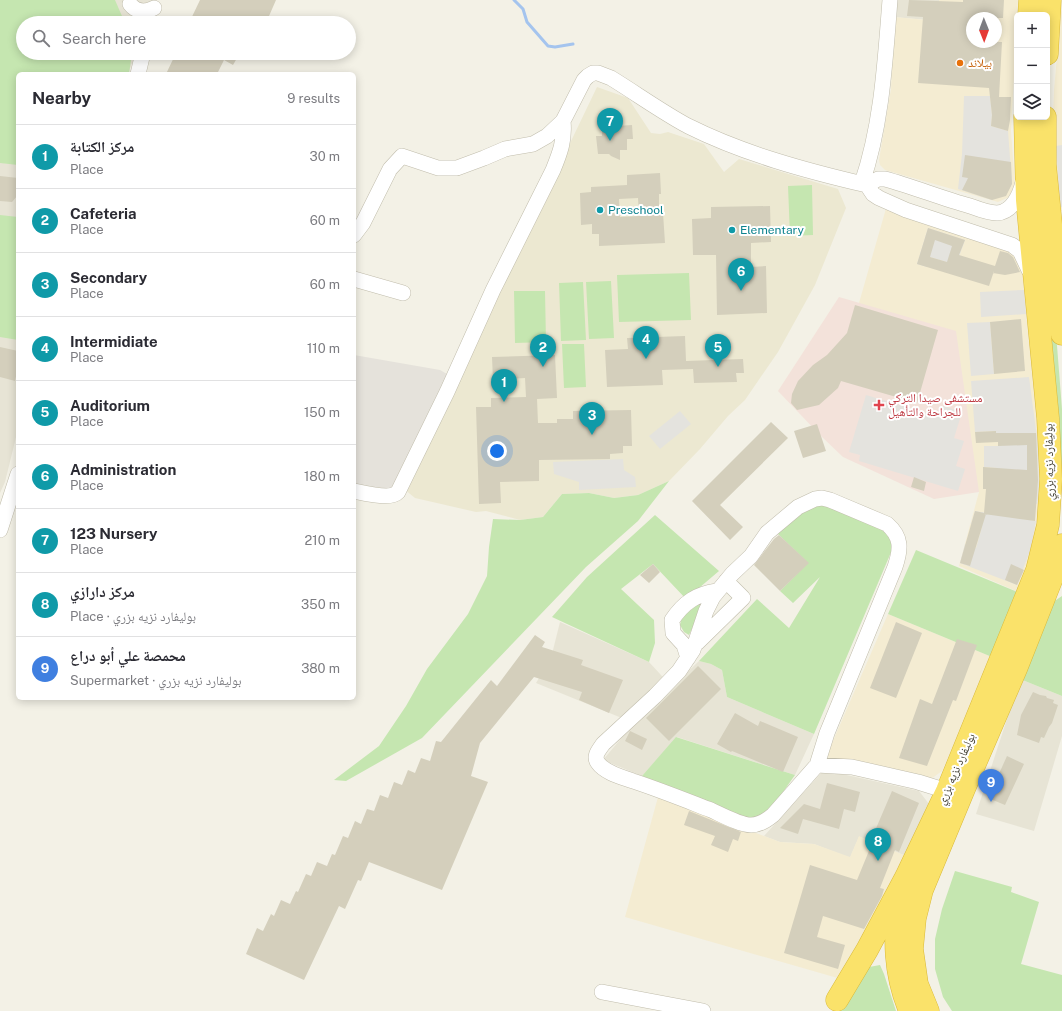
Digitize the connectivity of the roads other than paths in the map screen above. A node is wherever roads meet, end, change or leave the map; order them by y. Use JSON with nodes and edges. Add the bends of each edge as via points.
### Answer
{"nodes":[{"id":1,"x":890,"y":0,"type":"edge"},
{"id":2,"x":1030,"y":0,"type":"edge"},
{"id":3,"x":1050,"y":0,"type":"edge"},
{"id":4,"x":129,"y":2,"type":"edge"},
{"id":5,"x":155,"y":4,"type":"edge"},
{"id":6,"x":1029,"y":12,"type":"edge"},
{"id":7,"x":135,"y":16,"type":"edge"},
{"id":8,"x":152,"y":16,"type":"edge"},
{"id":9,"x":1047,"y":48,"type":"edge"},
{"id":10,"x":141,"y":60,"type":"edge"},
{"id":11,"x":138,"y":72,"type":"edge"},
{"id":12,"x":1025,"y":120,"type":"edge"},
{"id":13,"x":1045,"y":120,"type":"edge"},
{"id":14,"x":564,"y":121,"type":"junction"},
{"id":15,"x":1026,"y":166,"type":"junction"},
{"id":16,"x":865,"y":184,"type":"junction"},
{"id":17,"x":1056,"y":225,"type":"edge"},
{"id":18,"x":356,"y":232,"type":"edge"},
{"id":19,"x":356,"y":280,"type":"edge"},
{"id":20,"x":403,"y":293,"type":"dead end"},
{"id":21,"x":1037,"y":300,"type":"junction"},
{"id":22,"x":1062,"y":334,"type":"edge"},
{"id":23,"x":16,"y":480,"type":"edge"},
{"id":24,"x":356,"y":492,"type":"edge"},
{"id":25,"x":0,"y":530,"type":"edge"},
{"id":26,"x":1062,"y":545,"type":"edge"},
{"id":27,"x":722,"y":586,"type":"junction"},
{"id":28,"x":1062,"y":590,"type":"edge"},
{"id":29,"x":1038,"y":614,"type":"junction"},
{"id":30,"x":696,"y":643,"type":"junction"},
{"id":31,"x":688,"y":658,"type":"junction"},
{"id":32,"x":817,"y":765,"type":"junction"},
{"id":33,"x":955,"y":790,"type":"junction"},
{"id":34,"x":914,"y":883,"type":"junction"},
{"id":35,"x":900,"y":980,"type":"junction"},
{"id":36,"x":602,"y":992,"type":"dead end"},
{"id":37,"x":833,"y":1006,"type":"edge"},
{"id":38,"x":670,"y":1008,"type":"edge"},
{"id":39,"x":703,"y":1011,"type":"edge"},
{"id":40,"x":910,"y":1011,"type":"edge"},
{"id":41,"x":928,"y":1011,"type":"edge"},
{"id":42,"x":943,"y":1011,"type":"edge"}],
"edges":[{"from":1,"to":16,"type":"street","via":[[881,104]]},
{"from":2,"to":6,"type":"highway"},
{"from":3,"to":9,"type":"highway"},
{"from":4,"to":5,"type":"street","via":[[141,11],[150,10]]},
{"from":4,"to":7,"type":"street"},
{"from":5,"to":8,"type":"street"},
{"from":10,"to":11,"type":"street"},
{"from":12,"to":15,"type":"highway","name":"بوليفارد نزيه بزري"},
{"from":13,"to":17,"type":"highway","via":[[1045,165]]},
{"from":14,"to":16,"type":"street","via":[[584,80],[593,73],[598,73],[687,125],[734,146],[794,166]]},
{"from":14,"to":18,"type":"street","via":[[548,136],[533,144],[505,149],[457,168],[438,168],[402,156],[390,169]]},
{"from":14,"to":24,"type":"street","via":[[563,142],[553,170],[493,290],[398,492],[389,496]]},
{"from":15,"to":16,"type":"street","via":[[1016,199],[1009,208],[997,213],[955,202],[885,178]]},
{"from":15,"to":21,"type":"highway","name":"بوليفارد نزيه بزري"},
{"from":16,"to":21,"type":"street","via":[[879,198],[906,210],[990,237],[1018,249],[1028,267]]},
{"from":17,"to":22,"type":"highway"},
{"from":19,"to":20,"type":"street"},
{"from":21,"to":33,"type":"highway","name":"بوليفارد نزيه بزري","via":[[1051,479],[1048,525],[1038,570]]},
{"from":23,"to":25,"type":"street"},
{"from":26,"to":29,"type":"highway","name":"بوليفارد نزيه بزري"},
{"from":27,"to":30,"type":"street","via":[[706,611]]},
{"from":27,"to":30,"type":"street","via":[[743,598]]},
{"from":27,"to":31,"type":"street","via":[[699,595],[686,604],[672,620],[673,633],[684,645]]},
{"from":27,"to":32,"type":"street","via":[[751,556],[767,533],[798,507],[815,499],[830,500],[887,524],[897,536],[899,550],[895,567],[827,733]]},
{"from":28,"to":29,"type":"highway","via":[[1052,596]]},
{"from":29,"to":33,"type":"highway","name":"بوليفارد نزيه بزري","via":[[1013,676]]},
{"from":30,"to":31,"type":"street"},
{"from":31,"to":32,"type":"street","via":[[655,696],[600,748],[596,757],[601,766],[631,780],[751,825],[765,821],[773,815]]},
{"from":32,"to":33,"type":"street","via":[[859,768]]},
{"from":33,"to":34,"type":"highway","name":"بوليفارد نزيه بزري"},
{"from":33,"to":42,"type":"highway","via":[[954,838],[933,900],[928,928],[929,970]]},
{"from":34,"to":35,"type":"highway","via":[[899,909],[897,961]]},
{"from":34,"to":37,"type":"highway","via":[[867,950]]},
{"from":34,"to":41,"type":"highway","via":[[915,918],[912,949],[917,984]]},
{"from":35,"to":37,"type":"highway","via":[[890,960],[885,956],[877,956],[865,965]]},
{"from":35,"to":40,"type":"highway"},
{"from":36,"to":38,"type":"street"},
{"from":38,"to":39,"type":"street"}]}
